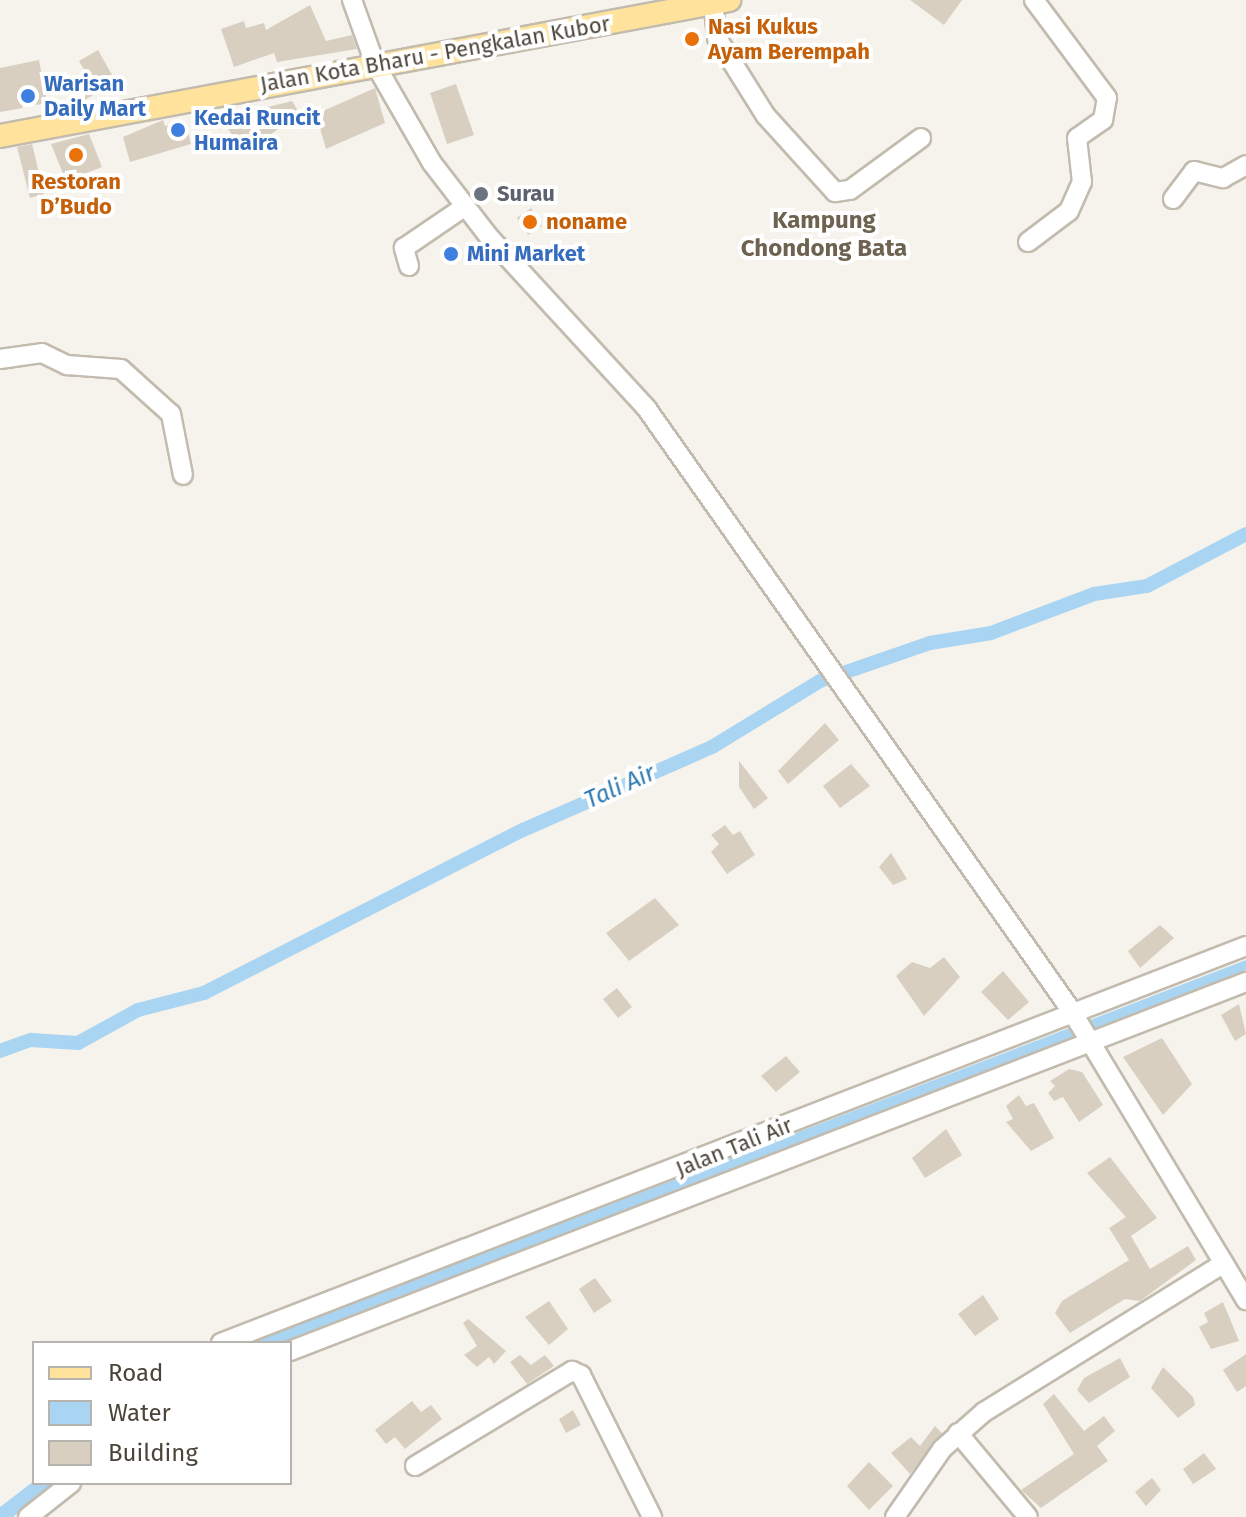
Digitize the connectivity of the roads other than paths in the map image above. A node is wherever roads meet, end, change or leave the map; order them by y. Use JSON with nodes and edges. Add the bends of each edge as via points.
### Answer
{"nodes":[{"id":1,"x":352,"y":0,"type":"edge"},
{"id":2,"x":1034,"y":0,"type":"edge"},
{"id":3,"x":721,"y":1,"type":"edge"},
{"id":4,"x":375,"y":64,"type":"junction"},
{"id":5,"x":0,"y":136,"type":"edge"},
{"id":6,"x":921,"y":138,"type":"dead end"},
{"id":7,"x":1246,"y":165,"type":"edge"},
{"id":8,"x":1173,"y":199,"type":"dead end"},
{"id":9,"x":464,"y":207,"type":"junction"},
{"id":10,"x":1028,"y":242,"type":"dead end"},
{"id":11,"x":409,"y":266,"type":"dead end"},
{"id":12,"x":0,"y":359,"type":"edge"},
{"id":13,"x":183,"y":475,"type":"dead end"},
{"id":14,"x":1246,"y":946,"type":"edge"},
{"id":15,"x":1246,"y":982,"type":"edge"},
{"id":16,"x":1073,"y":1013,"type":"junction"},
{"id":17,"x":1093,"y":1042,"type":"junction"},
{"id":18,"x":1224,"y":1263,"type":"junction"},
{"id":19,"x":1246,"y":1300,"type":"edge"},
{"id":20,"x":226,"y":1341,"type":"edge"},
{"id":21,"x":292,"y":1350,"type":"edge"},
{"id":22,"x":958,"y":1433,"type":"junction"},
{"id":23,"x":415,"y":1466,"type":"dead end"},
{"id":24,"x":68,"y":1485,"type":"edge"},
{"id":25,"x":28,"y":1517,"type":"edge"},
{"id":26,"x":652,"y":1517,"type":"edge"},
{"id":27,"x":895,"y":1517,"type":"edge"},
{"id":28,"x":1028,"y":1517,"type":"edge"}],
"edges":[{"from":1,"to":4,"type":"street"},
{"from":2,"to":10,"type":"street","via":[[1107,98],[1103,120],[1077,138],[1082,182],[1069,211]]},
{"from":3,"to":4,"type":"main road","name":"Jalan Kota Bharu - Pengkalan Kubor"},
{"from":3,"to":6,"type":"street","via":[[717,38],[766,116],[835,192],[850,190]]},
{"from":4,"to":5,"type":"main road","name":"Jalan Kota Bharu - Pengkalan Kubor"},
{"from":4,"to":9,"type":"street"},
{"from":7,"to":8,"type":"street","via":[[1223,178],[1194,171]]},
{"from":9,"to":11,"type":"street","via":[[404,248]]},
{"from":9,"to":16,"type":"street","via":[[618,371]]},
{"from":12,"to":13,"type":"street","via":[[42,353],[67,365],[121,369],[171,414]]},
{"from":14,"to":16,"type":"street","name":"Jalan Tali Air"},
{"from":15,"to":17,"type":"street","name":"Jalan Tali Air"},
{"from":16,"to":17,"type":"street"},
{"from":16,"to":20,"type":"street","name":"Jalan Tali Air","via":[[571,1213]]},
{"from":17,"to":18,"type":"street"},
{"from":17,"to":21,"type":"street","name":"Jalan Tali Air"},
{"from":18,"to":19,"type":"street"},
{"from":18,"to":22,"type":"street"},
{"from":22,"to":27,"type":"street"},
{"from":22,"to":28,"type":"street"},
{"from":23,"to":26,"type":"street","via":[[572,1371],[581,1375]]},
{"from":24,"to":25,"type":"street"}]}
